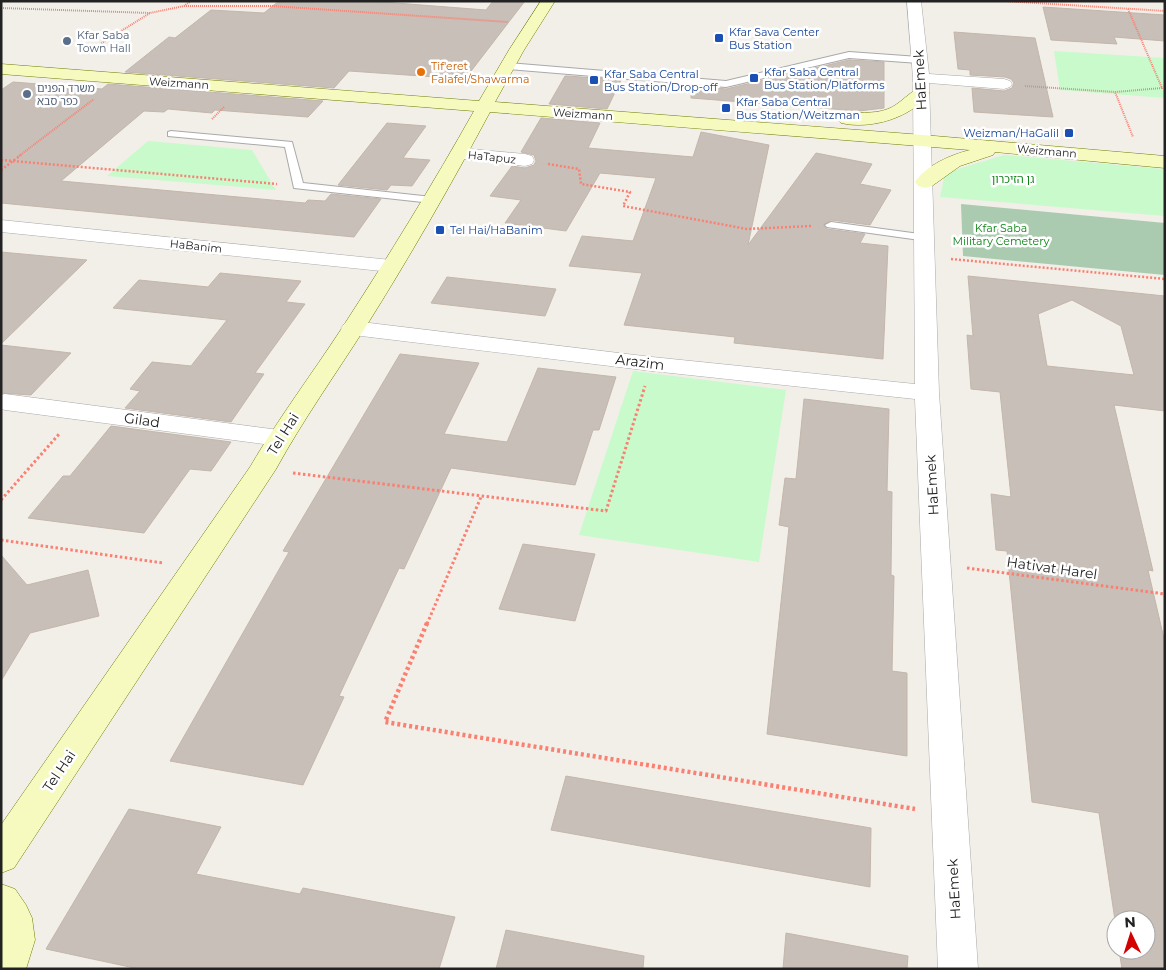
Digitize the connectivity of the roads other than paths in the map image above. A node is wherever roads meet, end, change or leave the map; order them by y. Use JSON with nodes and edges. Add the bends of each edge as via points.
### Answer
{"nodes":[{"id":1,"x":548,"y":1,"type":"edge"},
{"id":2,"x":914,"y":1,"type":"edge"},
{"id":3,"x":1,"y":54,"type":"edge"},
{"id":4,"x":920,"y":60,"type":"junction"},
{"id":5,"x":1,"y":69,"type":"edge"},
{"id":6,"x":1004,"y":84,"type":"road end"},
{"id":7,"x":493,"y":85,"type":"junction"},
{"id":8,"x":921,"y":85,"type":"junction"},
{"id":9,"x":549,"y":111,"type":"junction"},
{"id":10,"x":845,"y":127,"type":"junction"},
{"id":11,"x":922,"y":132,"type":"junction"},
{"id":12,"x":171,"y":134,"type":"dead end"},
{"id":13,"x":464,"y":145,"type":"junction"},
{"id":14,"x":1011,"y":148,"type":"junction"},
{"id":15,"x":1133,"y":151,"type":"junction"},
{"id":16,"x":525,"y":160,"type":"road end"},
{"id":17,"x":1165,"y":160,"type":"edge"},
{"id":18,"x":925,"y":177,"type":"junction"},
{"id":19,"x":432,"y":200,"type":"junction"},
{"id":20,"x":1,"y":226,"type":"edge"},
{"id":21,"x":831,"y":226,"type":"road end"},
{"id":22,"x":927,"y":248,"type":"junction"},
{"id":23,"x":390,"y":266,"type":"junction"},
{"id":24,"x":353,"y":328,"type":"junction"},
{"id":25,"x":928,"y":393,"type":"junction"},
{"id":26,"x":5,"y":402,"type":"dead end"},
{"id":27,"x":279,"y":438,"type":"junction"},
{"id":28,"x":1,"y":856,"type":"edge"},
{"id":29,"x":1,"y":902,"type":"edge"},
{"id":30,"x":5,"y":969,"type":"edge"},
{"id":31,"x":958,"y":969,"type":"edge"}],
"edges":[{"from":1,"to":7,"type":"main road","name":"Tel Hai"},
{"from":2,"to":4,"type":"street","name":"HaEmek"},
{"from":3,"to":7,"type":"main road","name":"Weizmann"},
{"from":4,"to":7,"type":"lane","via":[[849,56],[726,84]]},
{"from":4,"to":8,"type":"street","name":"HaEmek"},
{"from":5,"to":7,"type":"main road","name":"Weizmann","via":[[244,88]]},
{"from":6,"to":8,"type":"street"},
{"from":7,"to":9,"type":"main road","name":"Weizmann"},
{"from":7,"to":10,"type":"main road","name":"Weizmann"},
{"from":7,"to":13,"type":"main road","name":"Tel Hai"},
{"from":8,"to":10,"type":"main road","via":[[904,109]]},
{"from":8,"to":11,"type":"street","name":"HaEmek"},
{"from":9,"to":10,"type":"main road","name":"Weizmann"},
{"from":9,"to":13,"type":"main road","via":[[506,116],[483,125]]},
{"from":10,"to":11,"type":"main road","name":"Weizmann"},
{"from":10,"to":18,"type":"main road","via":[[911,156]]},
{"from":11,"to":14,"type":"main road","name":"Weizmann"},
{"from":11,"to":15,"type":"main road","name":"Weizmann"},
{"from":11,"to":18,"type":"street","name":"HaEmek"},
{"from":12,"to":19,"type":"lane","via":[[289,144],[298,186]]},
{"from":13,"to":16,"type":"street","name":"HaTapuz"},
{"from":13,"to":19,"type":"main road","name":"Tel Hai"},
{"from":14,"to":15,"type":"main road","name":"Weizmann"},
{"from":14,"to":18,"type":"main road","via":[[969,155]]},
{"from":15,"to":17,"type":"main road","name":"Weizmann"},
{"from":18,"to":22,"type":"street","name":"HaEmek"},
{"from":19,"to":23,"type":"main road","name":"Tel Hai"},
{"from":20,"to":23,"type":"street","name":"HaBanim"},
{"from":21,"to":22,"type":"lane"},
{"from":22,"to":25,"type":"street","name":"HaEmek"},
{"from":23,"to":24,"type":"main road","name":"Tel Hai"},
{"from":24,"to":25,"type":"street","name":"Arazim"},
{"from":24,"to":27,"type":"main road","name":"Tel Hai"},
{"from":25,"to":31,"type":"street","name":"HaEmek"},
{"from":26,"to":27,"type":"street","name":"Gilad"},
{"from":27,"to":28,"type":"main road","name":"Tel Hai","via":[[262,469]]},
{"from":29,"to":30,"type":"main road","via":[[12,918],[15,940]]}]}
